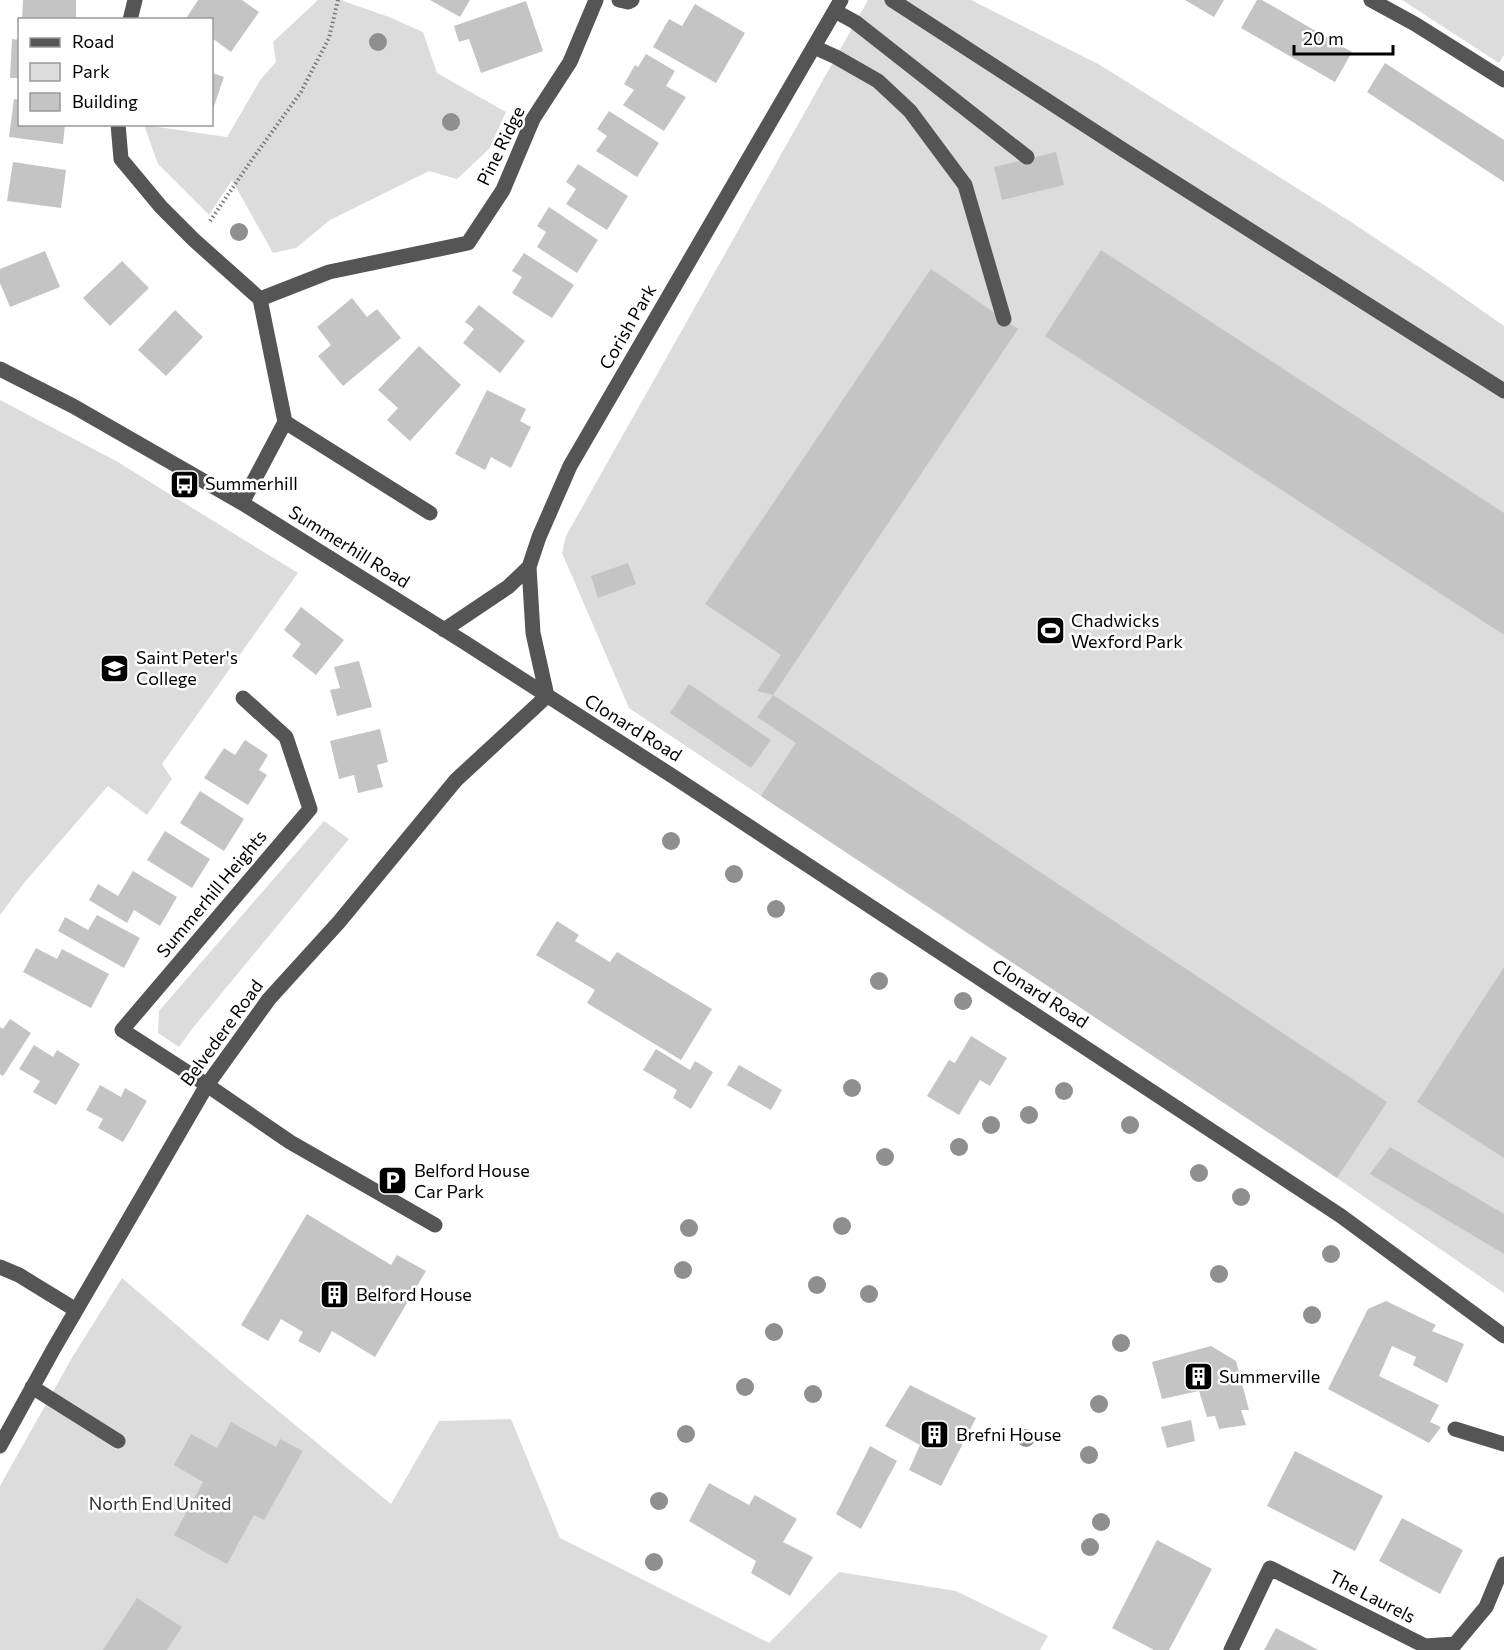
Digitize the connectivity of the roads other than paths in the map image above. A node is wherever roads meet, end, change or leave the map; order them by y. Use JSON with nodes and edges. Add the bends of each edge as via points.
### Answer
{"nodes":[{"id":1,"x":135,"y":0,"type":"edge"},
{"id":2,"x":596,"y":0,"type":"edge"},
{"id":3,"x":619,"y":0,"type":"edge"},
{"id":4,"x":632,"y":0,"type":"edge"},
{"id":5,"x":892,"y":0,"type":"edge"},
{"id":6,"x":1371,"y":0,"type":"edge"},
{"id":7,"x":838,"y":5,"type":"edge"},
{"id":8,"x":130,"y":18,"type":"edge"},
{"id":9,"x":814,"y":47,"type":"junction"},
{"id":10,"x":1504,"y":80,"type":"edge"},
{"id":11,"x":118,"y":126,"type":"edge"},
{"id":12,"x":1027,"y":157,"type":"dead end"},
{"id":13,"x":260,"y":299,"type":"junction"},
{"id":14,"x":1004,"y":319,"type":"dead end"},
{"id":15,"x":0,"y":369,"type":"edge"},
{"id":16,"x":1504,"y":391,"type":"edge"},
{"id":17,"x":285,"y":422,"type":"junction"},
{"id":18,"x":242,"y":503,"type":"junction"},
{"id":19,"x":430,"y":513,"type":"dead end"},
{"id":20,"x":529,"y":567,"type":"junction"},
{"id":21,"x":444,"y":630,"type":"junction"},
{"id":22,"x":547,"y":696,"type":"junction"},
{"id":23,"x":243,"y":698,"type":"dead end"},
{"id":24,"x":207,"y":1085,"type":"junction"},
{"id":25,"x":435,"y":1225,"type":"dead end"},
{"id":26,"x":0,"y":1267,"type":"edge"},
{"id":27,"x":76,"y":1310,"type":"junction"},
{"id":28,"x":1504,"y":1336,"type":"edge"},
{"id":29,"x":32,"y":1387,"type":"junction"},
{"id":30,"x":1455,"y":1429,"type":"dead end"},
{"id":31,"x":118,"y":1441,"type":"dead end"},
{"id":32,"x":1504,"y":1444,"type":"edge"},
{"id":33,"x":0,"y":1446,"type":"edge"},
{"id":34,"x":1504,"y":1564,"type":"edge"},
{"id":35,"x":1231,"y":1650,"type":"edge"}],
"edges":[{"from":1,"to":8,"type":"street"},
{"from":2,"to":13,"type":"street","name":"Pine Ridge","via":[[570,62],[533,119],[504,190],[468,243],[329,272]]},
{"from":3,"to":4,"type":"street"},
{"from":5,"to":16,"type":"street"},
{"from":6,"to":10,"type":"street"},
{"from":7,"to":9,"type":"street","name":"Corish Park"},
{"from":7,"to":12,"type":"street"},
{"from":9,"to":14,"type":"street","via":[[878,81],[910,111],[965,185]]},
{"from":9,"to":20,"type":"street","name":"Corish Park","via":[[570,466]]},
{"from":11,"to":13,"type":"street","via":[[121,159],[161,207]]},
{"from":13,"to":17,"type":"street"},
{"from":15,"to":18,"type":"street","name":"Summerhill Road"},
{"from":17,"to":18,"type":"street"},
{"from":17,"to":19,"type":"street"},
{"from":18,"to":21,"type":"street","name":"Summerhill Road"},
{"from":20,"to":21,"type":"street","via":[[508,587]]},
{"from":20,"to":22,"type":"street","name":"Corish Park","via":[[533,633]]},
{"from":21,"to":22,"type":"street","name":"Summerhill Road"},
{"from":22,"to":24,"type":"street","name":"Belvedere Road","via":[[456,780],[339,922],[269,999]]},
{"from":22,"to":28,"type":"street","name":"Clonard Road","via":[[1341,1216]]},
{"from":23,"to":24,"type":"street","name":"Summerhill Heights","via":[[286,737],[310,809],[122,1030]]},
{"from":24,"to":25,"type":"street","via":[[290,1142]]},
{"from":24,"to":27,"type":"street","name":"Belvedere Road"},
{"from":26,"to":27,"type":"street"},
{"from":27,"to":29,"type":"street","name":"Belvedere Road"},
{"from":29,"to":31,"type":"street"},
{"from":29,"to":33,"type":"street","name":"Belvedere Road"},
{"from":30,"to":32,"type":"street"},
{"from":34,"to":35,"type":"street","name":"The Laurels","via":[[1486,1607],[1455,1644],[1425,1646],[1270,1568]]}]}
